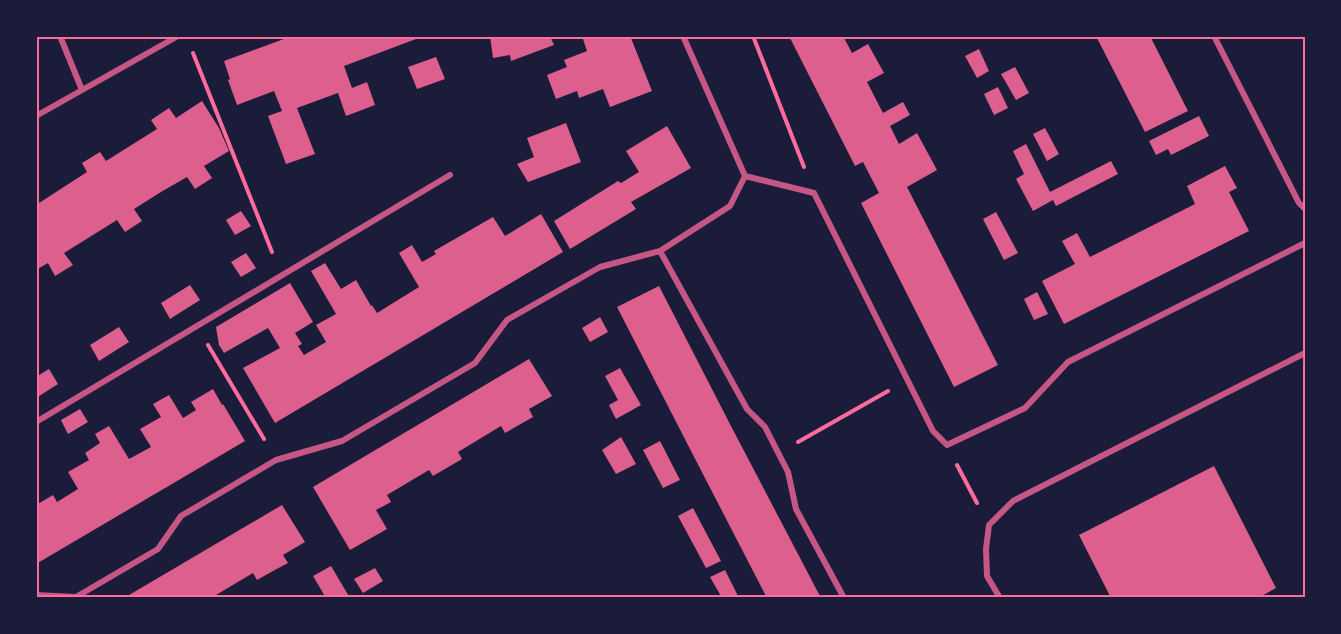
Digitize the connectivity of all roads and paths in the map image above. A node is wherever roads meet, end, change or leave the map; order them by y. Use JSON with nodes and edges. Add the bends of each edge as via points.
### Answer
{"nodes":[{"id":1,"x":60,"y":36,"type":"edge"},
{"id":2,"x":178,"y":36,"type":"edge"},
{"id":3,"x":683,"y":36,"type":"edge"},
{"id":4,"x":753,"y":36,"type":"edge"},
{"id":5,"x":1214,"y":36,"type":"edge"},
{"id":6,"x":191,"y":47,"type":"dead end"},
{"id":7,"x":82,"y":90,"type":"junction"},
{"id":8,"x":36,"y":116,"type":"edge"},
{"id":9,"x":450,"y":175,"type":"dead end"},
{"id":10,"x":744,"y":176,"type":"junction"},
{"id":11,"x":814,"y":193,"type":"junction"},
{"id":12,"x":1305,"y":209,"type":"edge"},
{"id":13,"x":1305,"y":243,"type":"edge"},
{"id":14,"x":660,"y":251,"type":"junction"},
{"id":15,"x":281,"y":276,"type":"junction"},
{"id":16,"x":196,"y":326,"type":"junction"},
{"id":17,"x":1305,"y":352,"type":"edge"},
{"id":18,"x":907,"y":380,"type":"junction"},
{"id":19,"x":36,"y":422,"type":"edge"},
{"id":20,"x":947,"y":445,"type":"junction"},
{"id":21,"x":779,"y":453,"type":"junction"},
{"id":22,"x":276,"y":460,"type":"junction"},
{"id":23,"x":989,"y":525,"type":"junction"},
{"id":24,"x":36,"y":595,"type":"edge"},
{"id":25,"x":844,"y":598,"type":"edge"},
{"id":26,"x":1000,"y":598,"type":"edge"}],
"edges":[{"from":1,"to":7,"type":"street"},
{"from":2,"to":7,"type":"street"},
{"from":3,"to":10,"type":"street"},
{"from":4,"to":11,"type":"path"},
{"from":5,"to":12,"type":"street"},
{"from":6,"to":15,"type":"path"},
{"from":7,"to":8,"type":"street"},
{"from":9,"to":15,"type":"street"},
{"from":10,"to":11,"type":"street"},
{"from":10,"to":14,"type":"street","via":[[730,206]]},
{"from":11,"to":18,"type":"street"},
{"from":13,"to":20,"type":"street","via":[[1068,362],[1025,408]]},
{"from":14,"to":21,"type":"street","via":[[747,410],[765,427]]},
{"from":14,"to":22,"type":"street","via":[[600,267],[507,320],[474,363],[342,441]]},
{"from":15,"to":16,"type":"street"},
{"from":16,"to":19,"type":"street"},
{"from":16,"to":22,"type":"path"},
{"from":17,"to":23,"type":"street","via":[[1013,501]]},
{"from":18,"to":20,"type":"street","via":[[933,431]]},
{"from":18,"to":21,"type":"path"},
{"from":20,"to":23,"type":"path"},
{"from":21,"to":25,"type":"street","via":[[788,472],[796,509]]},
{"from":22,"to":24,"type":"street","via":[[181,516],[158,549],[76,597]]},
{"from":23,"to":26,"type":"street","via":[[987,576]]}]}
